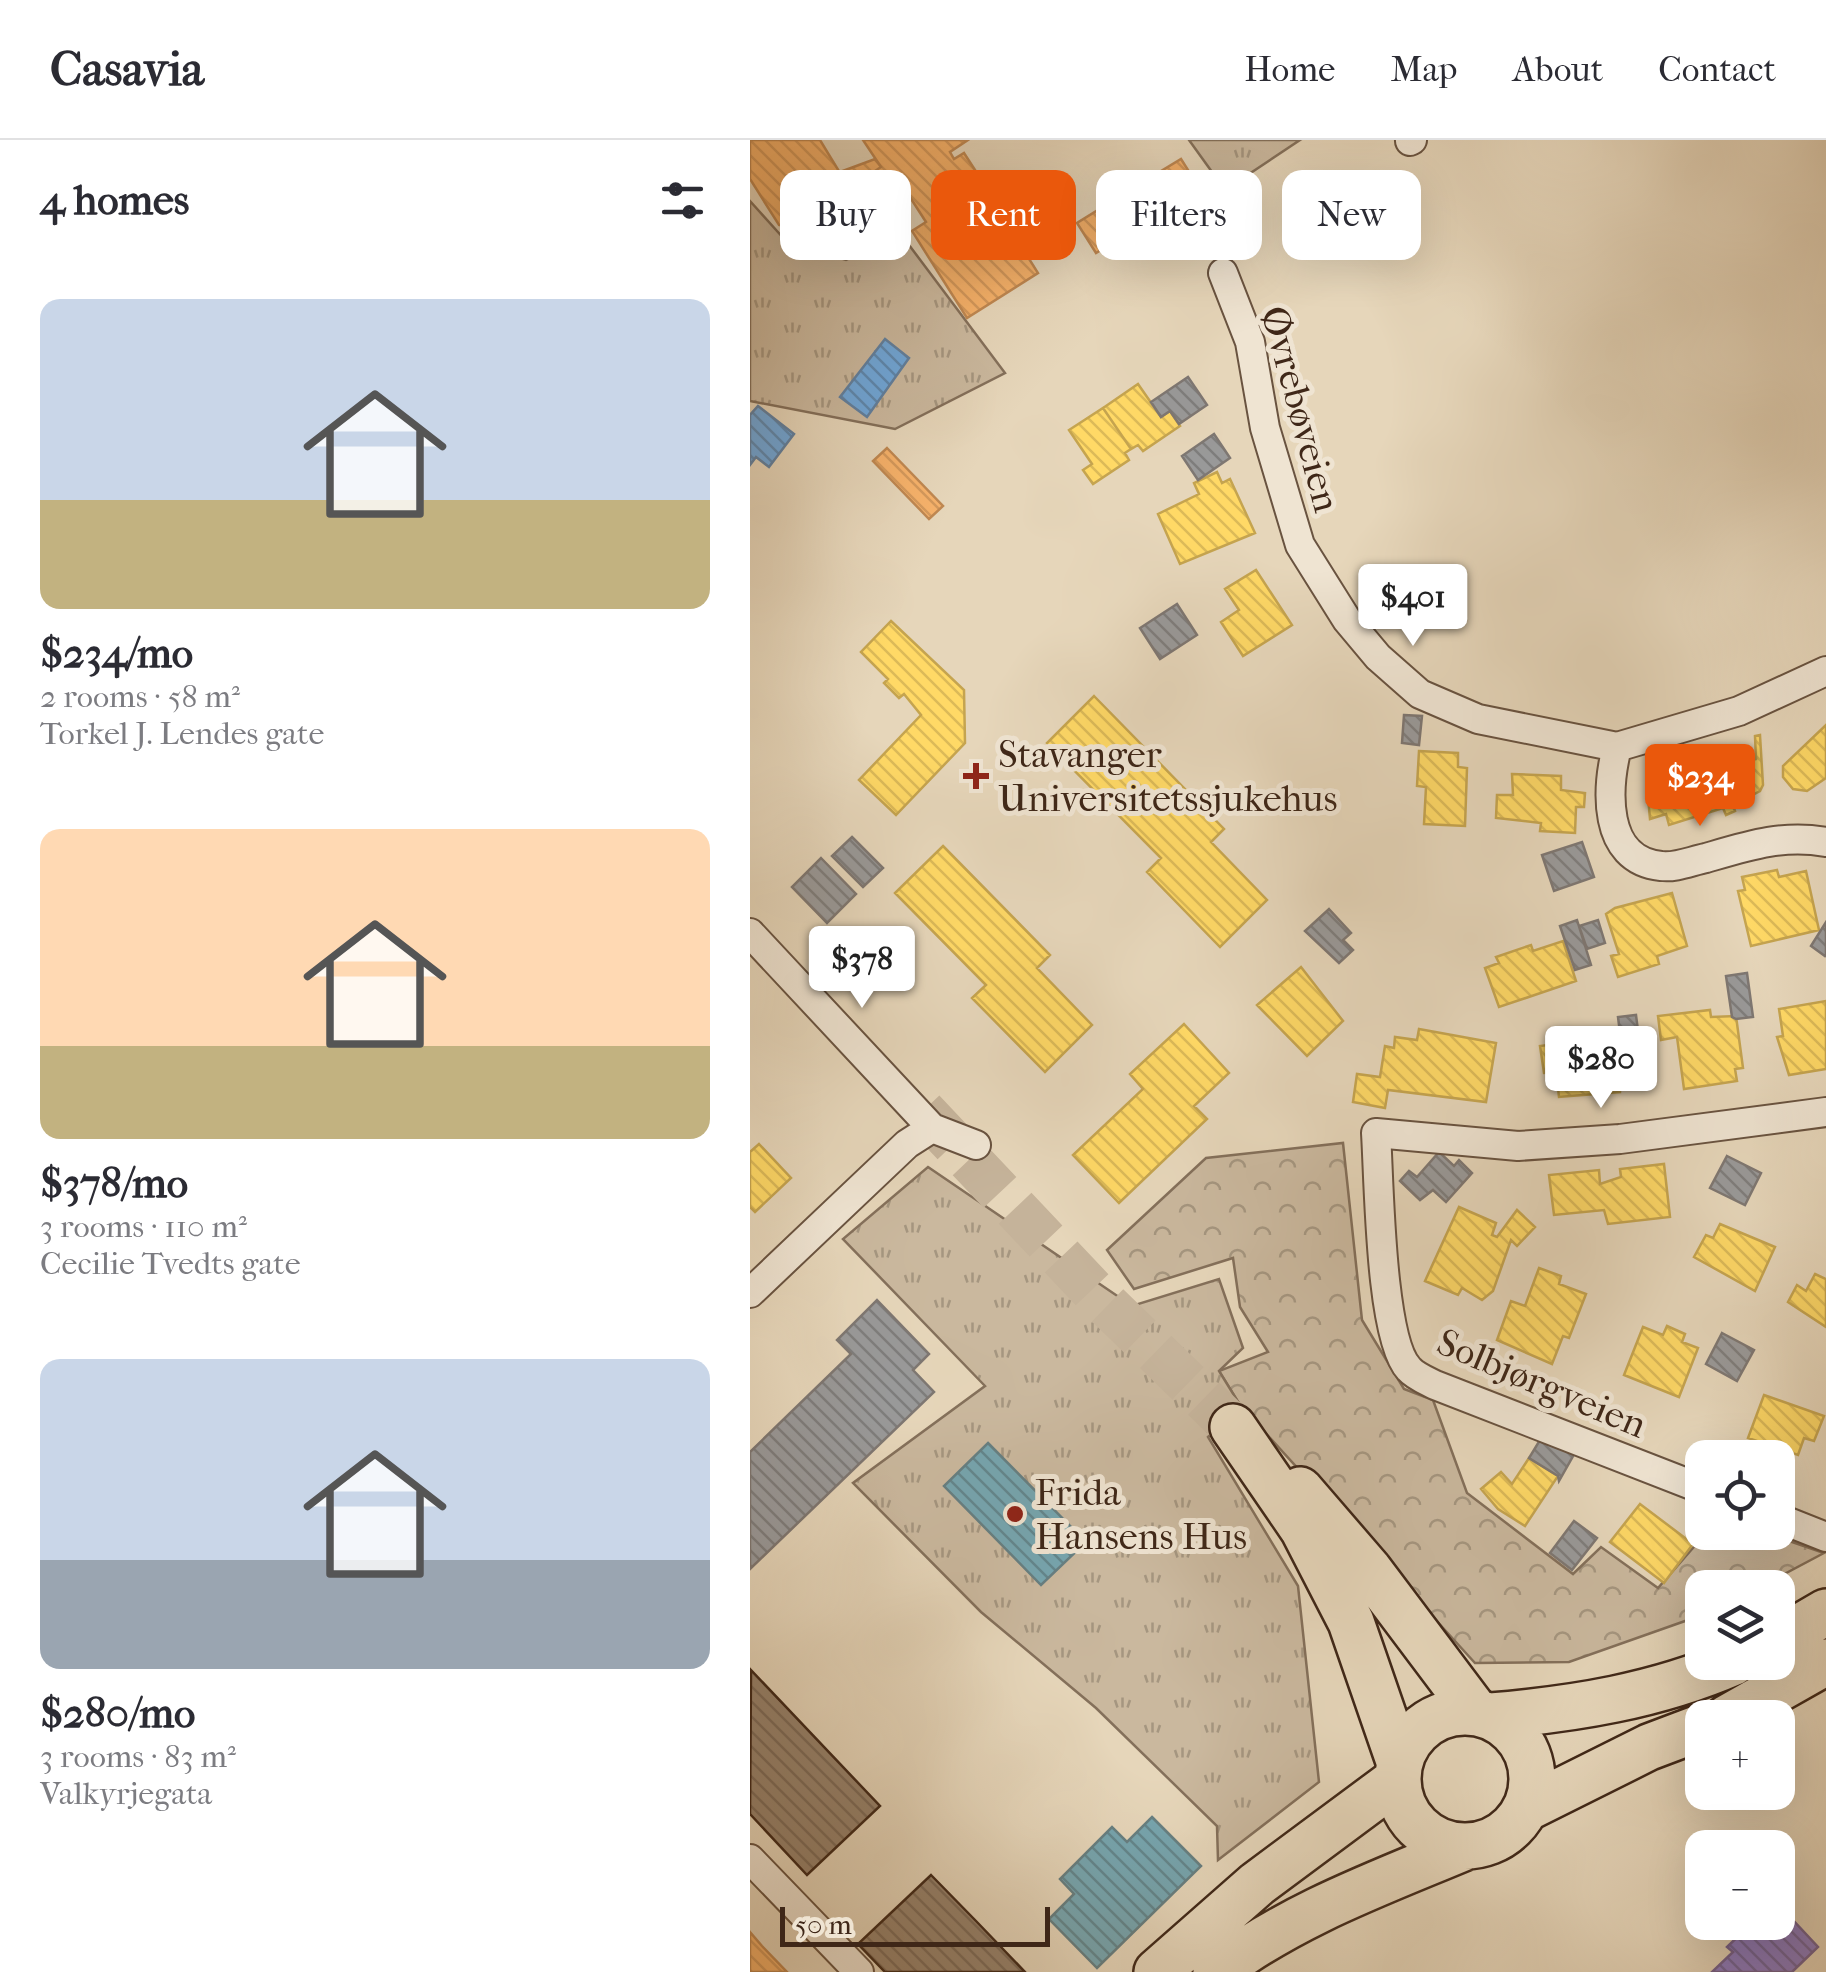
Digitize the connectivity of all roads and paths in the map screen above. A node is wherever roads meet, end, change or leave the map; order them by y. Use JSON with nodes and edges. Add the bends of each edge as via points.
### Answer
{"nodes":[{"id":1,"x":1223,"y":272,"type":"dead end"},
{"id":2,"x":1826,"y":671,"type":"edge"},
{"id":3,"x":1618,"y":747,"type":"junction"},
{"id":4,"x":1826,"y":842,"type":"edge"},
{"id":5,"x":750,"y":933,"type":"edge"},
{"id":6,"x":1826,"y":1112,"type":"edge"},
{"id":7,"x":932,"y":1128,"type":"junction"},
{"id":8,"x":976,"y":1145,"type":"dead end"},
{"id":9,"x":750,"y":1292,"type":"edge"},
{"id":10,"x":1685,"y":1482,"type":"edge"},
{"id":11,"x":1795,"y":1525,"type":"edge"},
{"id":12,"x":1826,"y":1537,"type":"edge"},
{"id":13,"x":1826,"y":1612,"type":"edge"},
{"id":14,"x":1795,"y":1630,"type":"edge"},
{"id":15,"x":1826,"y":1662,"type":"edge"},
{"id":16,"x":1685,"y":1678,"type":"edge"},
{"id":17,"x":1759,"y":1700,"type":"edge"},
{"id":18,"x":1483,"y":1714,"type":"junction"},
{"id":19,"x":1685,"y":1733,"type":"edge"},
{"id":20,"x":1398,"y":1771,"type":"junction"},
{"id":21,"x":1527,"y":1808,"type":"junction"},
{"id":22,"x":1463,"y":1848,"type":"junction"},
{"id":23,"x":750,"y":1858,"type":"edge"},
{"id":24,"x":858,"y":1972,"type":"edge"},
{"id":25,"x":1157,"y":1972,"type":"edge"},
{"id":26,"x":1216,"y":1972,"type":"edge"}],
"edges":[{"from":1,"to":3,"type":"street","name":"Øvrebøveien","via":[[1250,342],[1279,486],[1300,545],[1358,632],[1420,694],[1478,720]]},
{"from":2,"to":3,"type":"street","name":"Øvrebøveien","via":[[1740,711]]},
{"from":3,"to":4,"type":"street","via":[[1608,780],[1609,812],[1622,844],[1647,863],[1678,865],[1772,839]]},
{"from":5,"to":7,"type":"street"},
{"from":6,"to":10,"type":"street","name":"Solbjørgveien","via":[[1518,1146],[1376,1133],[1390,1314],[1395,1345],[1409,1370]]},
{"from":7,"to":8,"type":"street"},
{"from":7,"to":9,"type":"street"},
{"from":11,"to":12,"type":"street"},
{"from":13,"to":14,"type":"main road"},
{"from":15,"to":17,"type":"main road"},
{"from":16,"to":18,"type":"main road","via":[[1628,1697]]},
{"from":18,"to":20,"type":"main road","via":[[1447,1714],[1426,1724],[1410,1740]]},
{"from":18,"to":20,"type":"main road","via":[[1319,1508],[1233,1427],[1303,1529],[1351,1622]]},
{"from":18,"to":21,"type":"main road","via":[[1516,1734],[1528,1758],[1533,1785]]},
{"from":19,"to":21,"type":"main road"},
{"from":20,"to":22,"type":"main road","via":[[1403,1808],[1419,1829]]},
{"from":20,"to":25,"type":"main road"},
{"from":21,"to":22,"type":"main road","via":[[1508,1832]]},
{"from":22,"to":26,"type":"main road","via":[[1340,1898]]},
{"from":23,"to":24,"type":"street"}]}
